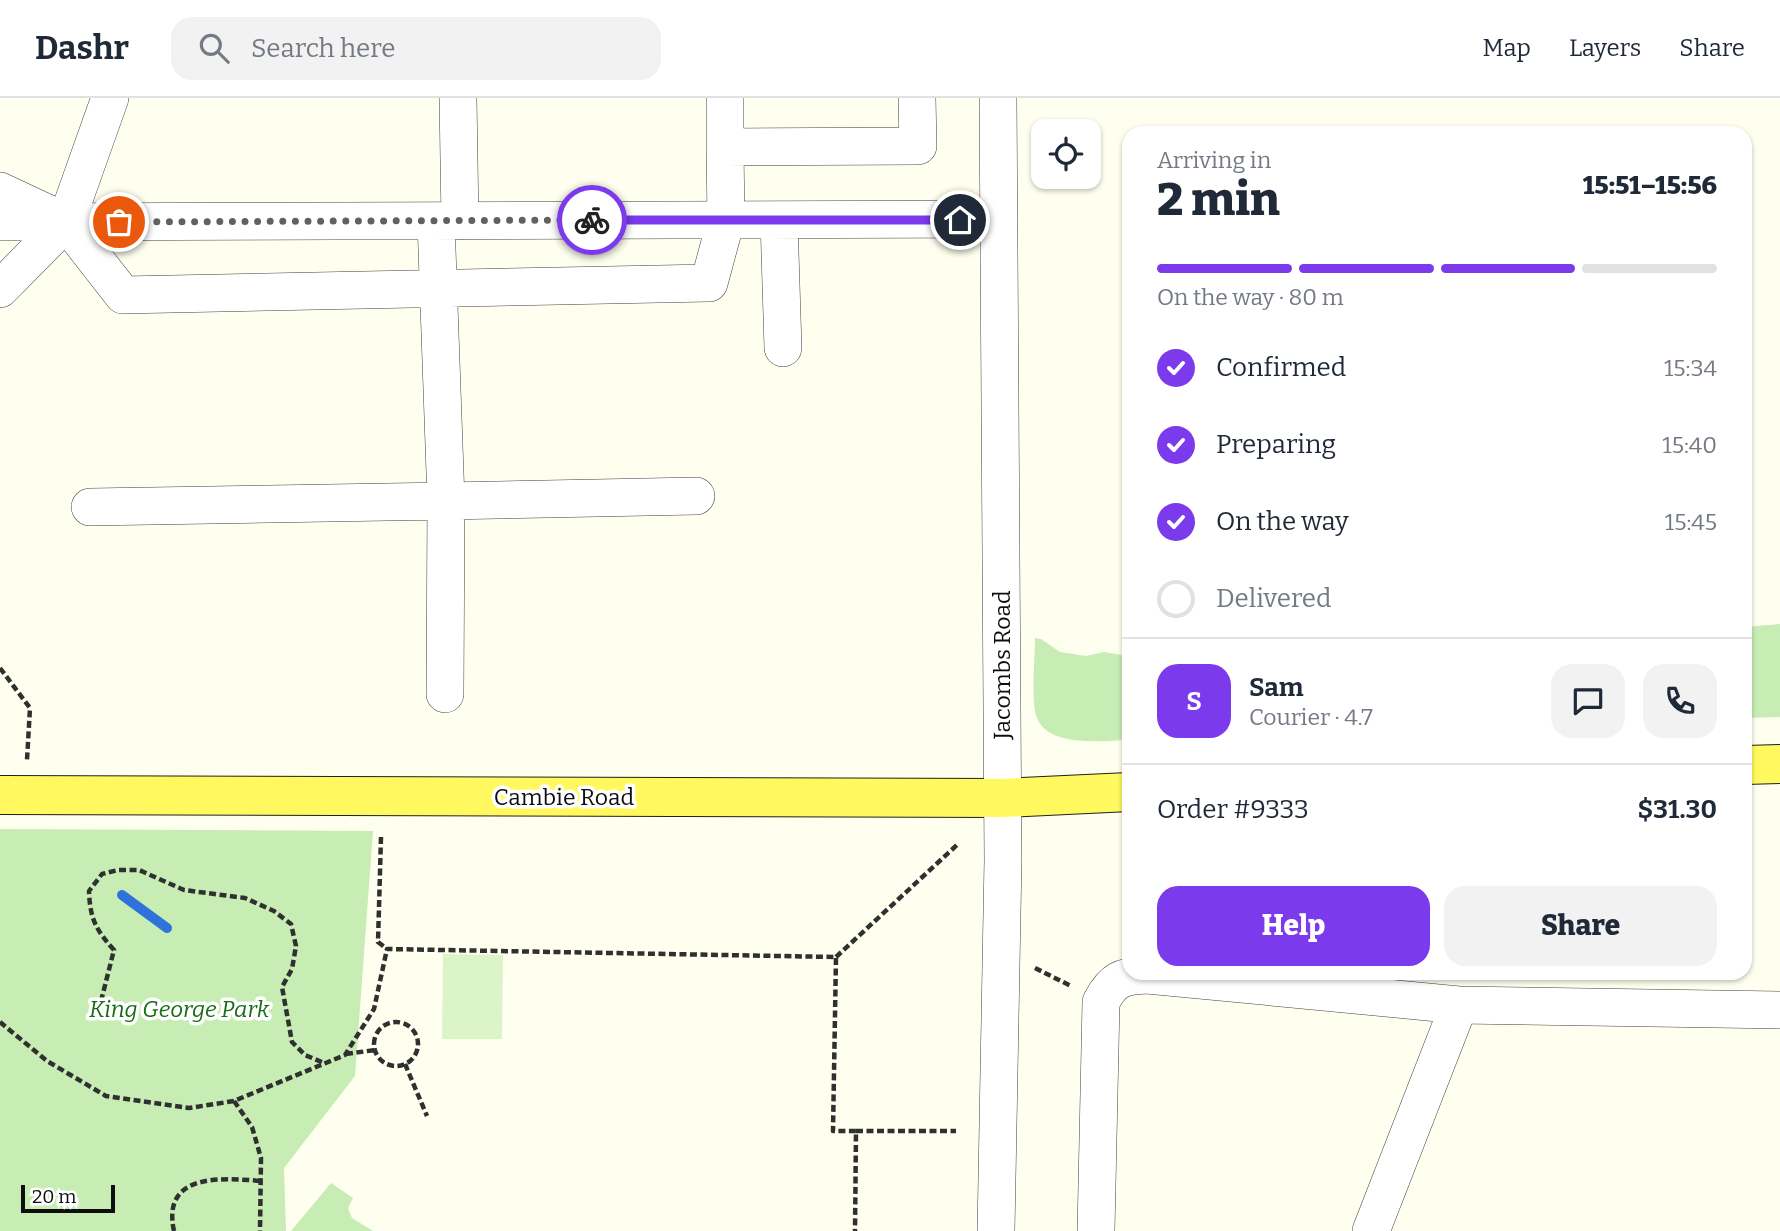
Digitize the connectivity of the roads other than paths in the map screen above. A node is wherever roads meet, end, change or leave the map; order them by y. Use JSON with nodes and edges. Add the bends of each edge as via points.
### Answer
{"nodes":[{"id":1,"x":110,"y":98,"type":"edge"},
{"id":2,"x":458,"y":98,"type":"edge"},
{"id":3,"x":725,"y":98,"type":"edge"},
{"id":4,"x":917,"y":98,"type":"edge"},
{"id":5,"x":998,"y":98,"type":"edge"},
{"id":6,"x":725,"y":147,"type":"junction"},
{"id":7,"x":0,"y":191,"type":"edge"},
{"id":8,"x":999,"y":219,"type":"junction"},
{"id":9,"x":726,"y":220,"type":"junction"},
{"id":10,"x":779,"y":220,"type":"junction"},
{"id":11,"x":448,"y":221,"type":"junction"},
{"id":12,"x":0,"y":222,"type":"edge"},
{"id":13,"x":66,"y":222,"type":"junction"},
{"id":14,"x":0,"y":289,"type":"edge"},
{"id":15,"x":439,"y":289,"type":"junction"},
{"id":16,"x":783,"y":348,"type":"dead end"},
{"id":17,"x":696,"y":496,"type":"dead end"},
{"id":18,"x":446,"y":501,"type":"junction"},
{"id":19,"x":90,"y":507,"type":"dead end"},
{"id":20,"x":445,"y":694,"type":"dead end"},
{"id":21,"x":1780,"y":764,"type":"edge"},
{"id":22,"x":1752,"y":765,"type":"edge"},
{"id":23,"x":1122,"y":792,"type":"edge"},
{"id":24,"x":0,"y":795,"type":"edge"},
{"id":25,"x":1003,"y":798,"type":"junction"},
{"id":26,"x":1122,"y":978,"type":"edge"},
{"id":27,"x":1199,"y":980,"type":"edge"},
{"id":28,"x":1459,"y":1005,"type":"junction"},
{"id":29,"x":1780,"y":1010,"type":"edge"},
{"id":30,"x":996,"y":1231,"type":"edge"},
{"id":31,"x":1096,"y":1231,"type":"edge"},
{"id":32,"x":1371,"y":1231,"type":"edge"}],
"edges":[{"from":1,"to":13,"type":"street"},
{"from":2,"to":11,"type":"street"},
{"from":3,"to":6,"type":"street"},
{"from":4,"to":6,"type":"street","via":[[918,146]]},
{"from":5,"to":8,"type":"street","name":"Jacombs Road"},
{"from":6,"to":9,"type":"street"},
{"from":7,"to":13,"type":"street"},
{"from":8,"to":10,"type":"street"},
{"from":8,"to":25,"type":"street","name":"Jacombs Road"},
{"from":9,"to":10,"type":"street"},
{"from":9,"to":11,"type":"street"},
{"from":9,"to":15,"type":"street","via":[[709,283]]},
{"from":10,"to":16,"type":"street"},
{"from":11,"to":13,"type":"street"},
{"from":11,"to":15,"type":"street"},
{"from":12,"to":13,"type":"street"},
{"from":13,"to":14,"type":"street"},
{"from":13,"to":15,"type":"street","via":[[123,295]]},
{"from":15,"to":18,"type":"street"},
{"from":17,"to":18,"type":"street"},
{"from":18,"to":19,"type":"street"},
{"from":18,"to":20,"type":"street"},
{"from":21,"to":22,"type":"main road"},
{"from":23,"to":25,"type":"main road","name":"Cambie Road"},
{"from":24,"to":25,"type":"main road","name":"Cambie Road"},
{"from":25,"to":30,"type":"street","name":"Jacombs Road"},
{"from":26,"to":31,"type":"street","via":[[1110,986],[1101,1002]]},
{"from":27,"to":28,"type":"street"},
{"from":28,"to":29,"type":"street"},
{"from":28,"to":32,"type":"street"}]}
